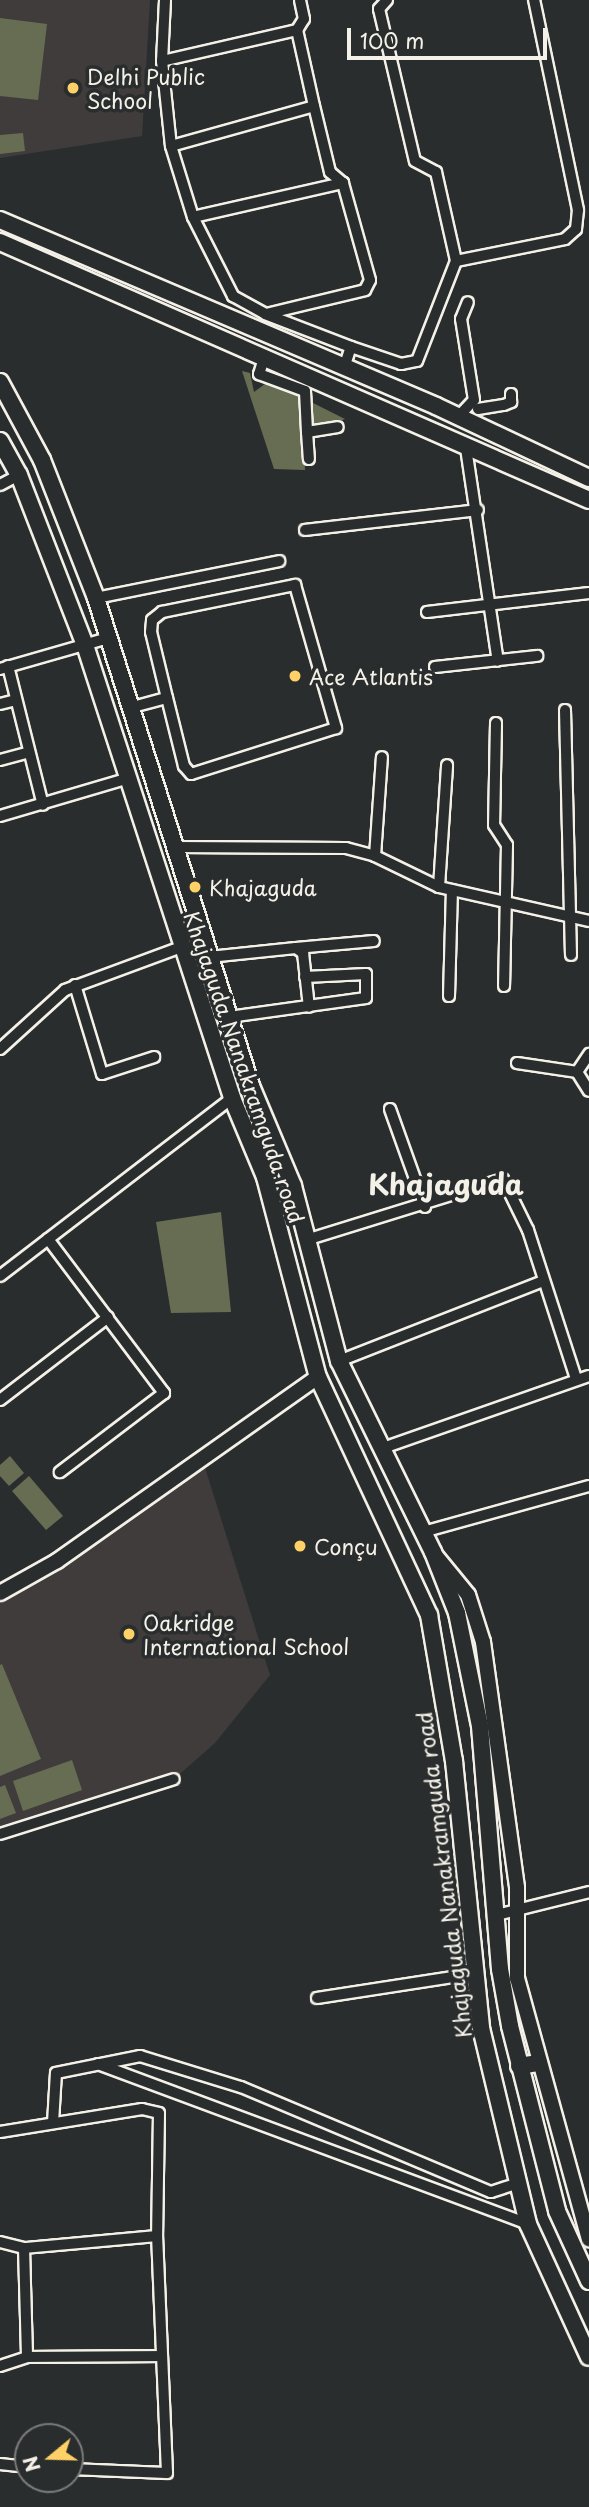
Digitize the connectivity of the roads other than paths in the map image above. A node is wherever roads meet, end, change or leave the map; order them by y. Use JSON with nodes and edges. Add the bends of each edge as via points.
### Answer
{"nodes":[{"id":1,"x":165,"y":0,"type":"edge"},
{"id":2,"x":300,"y":0,"type":"edge"},
{"id":3,"x":387,"y":0,"type":"edge"},
{"id":4,"x":534,"y":0,"type":"edge"},
{"id":5,"x":297,"y":30,"type":"junction"},
{"id":6,"x":162,"y":61,"type":"junction"},
{"id":7,"x":314,"y":106,"type":"junction"},
{"id":8,"x":171,"y":146,"type":"junction"},
{"id":9,"x":342,"y":183,"type":"junction"},
{"id":10,"x":193,"y":217,"type":"junction"},
{"id":11,"x":0,"y":220,"type":"edge"},
{"id":12,"x":0,"y":242,"type":"edge"},
{"id":13,"x":456,"y":261,"type":"junction"},
{"id":14,"x":468,"y":302,"type":"dead end"},
{"id":15,"x":265,"y":314,"type":"junction"},
{"id":16,"x":333,"y":339,"type":"junction"},
{"id":17,"x":351,"y":347,"type":"junction"},
{"id":18,"x":264,"y":358,"type":"junction"},
{"id":19,"x":326,"y":360,"type":"junction"},
{"id":20,"x":344,"y":368,"type":"junction"},
{"id":21,"x":0,"y":382,"type":"edge"},
{"id":22,"x":511,"y":394,"type":"dead end"},
{"id":23,"x":475,"y":411,"type":"junction"},
{"id":24,"x":338,"y":427,"type":"dead end"},
{"id":25,"x":307,"y":432,"type":"junction"},
{"id":26,"x":0,"y":441,"type":"edge"},
{"id":27,"x":466,"y":448,"type":"junction"},
{"id":28,"x":309,"y":459,"type":"dead end"},
{"id":29,"x":19,"y":475,"type":"junction"},
{"id":30,"x":586,"y":477,"type":"edge"},
{"id":31,"x":0,"y":485,"type":"edge"},
{"id":32,"x":582,"y":497,"type":"edge"},
{"id":33,"x":478,"y":510,"type":"junction"},
{"id":34,"x":305,"y":530,"type":"dead end"},
{"id":35,"x":279,"y":561,"type":"dead end"},
{"id":36,"x":589,"y":593,"type":"edge"},
{"id":37,"x":96,"y":598,"type":"junction"},
{"id":38,"x":491,"y":604,"type":"junction"},
{"id":39,"x":427,"y":612,"type":"dead end"},
{"id":40,"x":108,"y":638,"type":"junction"},
{"id":41,"x":85,"y":645,"type":"junction"},
{"id":42,"x":537,"y":656,"type":"dead end"},
{"id":43,"x":498,"y":661,"type":"junction"},
{"id":44,"x":435,"y":667,"type":"dead end"},
{"id":45,"x":4,"y":668,"type":"edge"},
{"id":46,"x":167,"y":698,"type":"junction"},
{"id":47,"x":16,"y":700,"type":"junction"},
{"id":48,"x":0,"y":704,"type":"edge"},
{"id":49,"x":129,"y":708,"type":"junction"},
{"id":50,"x":565,"y":710,"type":"dead end"},
{"id":51,"x":496,"y":723,"type":"dead end"},
{"id":52,"x":29,"y":752,"type":"junction"},
{"id":53,"x":382,"y":757,"type":"dead end"},
{"id":54,"x":0,"y":760,"type":"edge"},
{"id":55,"x":447,"y":765,"type":"dead end"},
{"id":56,"x":126,"y":779,"type":"junction"},
{"id":57,"x":43,"y":805,"type":"junction"},
{"id":58,"x":0,"y":817,"type":"edge"},
{"id":59,"x":173,"y":847,"type":"junction"},
{"id":60,"x":375,"y":856,"type":"junction"},
{"id":61,"x":439,"y":887,"type":"junction"},
{"id":62,"x":452,"y":890,"type":"junction"},
{"id":63,"x":506,"y":904,"type":"junction"},
{"id":64,"x":568,"y":917,"type":"junction"},
{"id":65,"x":589,"y":921,"type":"edge"},
{"id":66,"x":374,"y":941,"type":"dead end"},
{"id":67,"x":181,"y":947,"type":"junction"},
{"id":68,"x":296,"y":948,"type":"junction"},
{"id":69,"x":571,"y":955,"type":"dead end"},
{"id":70,"x":209,"y":957,"type":"junction"},
{"id":71,"x":305,"y":977,"type":"junction"},
{"id":72,"x":75,"y":985,"type":"junction"},
{"id":73,"x":504,"y":986,"type":"dead end"},
{"id":74,"x":449,"y":996,"type":"dead end"},
{"id":75,"x":309,"y":1007,"type":"junction"},
{"id":76,"x":229,"y":1017,"type":"junction"},
{"id":77,"x":0,"y":1049,"type":"edge"},
{"id":78,"x":589,"y":1054,"type":"edge"},
{"id":79,"x":154,"y":1057,"type":"dead end"},
{"id":80,"x":516,"y":1063,"type":"dead end"},
{"id":81,"x":577,"y":1072,"type":"junction"},
{"id":82,"x":589,"y":1091,"type":"edge"},
{"id":83,"x":232,"y":1098,"type":"junction"},
{"id":84,"x":390,"y":1109,"type":"dead end"},
{"id":85,"x":425,"y":1207,"type":"junction"},
{"id":86,"x":48,"y":1239,"type":"junction"},
{"id":87,"x":306,"y":1240,"type":"junction"},
{"id":88,"x":0,"y":1276,"type":"edge"},
{"id":89,"x":543,"y":1281,"type":"junction"},
{"id":90,"x":108,"y":1317,"type":"junction"},
{"id":91,"x":339,"y":1360,"type":"junction"},
{"id":92,"x":589,"y":1376,"type":"edge"},
{"id":93,"x":318,"y":1377,"type":"junction"},
{"id":94,"x":576,"y":1379,"type":"junction"},
{"id":95,"x":0,"y":1400,"type":"edge"},
{"id":96,"x":383,"y":1448,"type":"junction"},
{"id":97,"x":60,"y":1472,"type":"dead end"},
{"id":98,"x":589,"y":1486,"type":"edge"},
{"id":99,"x":423,"y":1532,"type":"junction"},
{"id":100,"x":433,"y":1552,"type":"junction"},
{"id":101,"x":0,"y":1593,"type":"edge"},
{"id":102,"x":174,"y":1779,"type":"dead end"},
{"id":103,"x":0,"y":1834,"type":"edge"},
{"id":104,"x":589,"y":1892,"type":"edge"},
{"id":105,"x":516,"y":1910,"type":"junction"},
{"id":106,"x":496,"y":1915,"type":"junction"},
{"id":107,"x":472,"y":1974,"type":"junction"},
{"id":108,"x":317,"y":1998,"type":"dead end"},
{"id":109,"x":96,"y":2063,"type":"junction"},
{"id":110,"x":539,"y":2063,"type":"junction"},
{"id":111,"x":519,"y":2066,"type":"junction"},
{"id":112,"x":55,"y":2122,"type":"junction"},
{"id":113,"x":0,"y":2132,"type":"edge"},
{"id":114,"x":519,"y":2183,"type":"junction"},
{"id":115,"x":528,"y":2224,"type":"junction"},
{"id":116,"x":157,"y":2236,"type":"junction"},
{"id":117,"x":589,"y":2239,"type":"edge"},
{"id":118,"x":0,"y":2242,"type":"edge"},
{"id":119,"x":23,"y":2248,"type":"junction"},
{"id":120,"x":589,"y":2281,"type":"edge"},
{"id":121,"x":162,"y":2356,"type":"junction"},
{"id":122,"x":27,"y":2357,"type":"junction"},
{"id":123,"x":589,"y":2357,"type":"edge"},
{"id":124,"x":0,"y":2366,"type":"edge"},
{"id":125,"x":84,"y":2470,"type":"edge"}],
"edges":[{"from":1,"to":6,"type":"street"},
{"from":2,"to":5,"type":"street","via":[[304,19]]},
{"from":3,"to":13,"type":"street","via":[[379,9],[415,161],[436,172]]},
{"from":4,"to":13,"type":"street","via":[[578,210],[576,229],[565,239]]},
{"from":5,"to":6,"type":"street"},
{"from":5,"to":7,"type":"street"},
{"from":6,"to":8,"type":"street"},
{"from":7,"to":8,"type":"street"},
{"from":7,"to":9,"type":"street","via":[[330,172]]},
{"from":8,"to":10,"type":"street"},
{"from":9,"to":10,"type":"street"},
{"from":9,"to":15,"type":"street","via":[[369,286]]},
{"from":10,"to":15,"type":"street","via":[[233,296]]},
{"from":11,"to":19,"type":"main road"},
{"from":12,"to":18,"type":"main road"},
{"from":13,"to":17,"type":"street","via":[[417,361],[401,364]]},
{"from":14,"to":23,"type":"street","via":[[461,319]]},
{"from":15,"to":16,"type":"street"},
{"from":16,"to":17,"type":"street"},
{"from":16,"to":19,"type":"street"},
{"from":17,"to":20,"type":"street"},
{"from":18,"to":25,"type":"street","via":[[259,374],[305,391]]},
{"from":18,"to":27,"type":"main road"},
{"from":19,"to":20,"type":"main road"},
{"from":20,"to":23,"type":"main road","via":[[458,417]]},
{"from":21,"to":37,"type":"main road","name":"Khajaguda Nanakramguda road","via":[[43,460]]},
{"from":22,"to":23,"type":"street","via":[[511,402]]},
{"from":23,"to":30,"type":"main road"},
{"from":24,"to":25,"type":"street"},
{"from":25,"to":28,"type":"street"},
{"from":26,"to":29,"type":"main road","name":"Khajaguda Nanakramguda road"},
{"from":27,"to":32,"type":"main road"},
{"from":27,"to":33,"type":"street"},
{"from":29,"to":31,"type":"street"},
{"from":29,"to":41,"type":"main road","name":"Khajaguda Nanakramguda road"},
{"from":30,"to":32,"type":"main road"},
{"from":33,"to":34,"type":"street"},
{"from":33,"to":38,"type":"street"},
{"from":35,"to":37,"type":"street"},
{"from":36,"to":38,"type":"street"},
{"from":37,"to":40,"type":"main road","name":"Khajaguda Nanakramguda road"},
{"from":38,"to":39,"type":"street"},
{"from":38,"to":43,"type":"street"},
{"from":40,"to":41,"type":"street"},
{"from":40,"to":49,"type":"main road","name":"Khajaguda Nanakramguda road"},
{"from":41,"to":45,"type":"street"},
{"from":41,"to":56,"type":"main road","name":"Khajaguda Nanakramguda road"},
{"from":42,"to":43,"type":"street"},
{"from":43,"to":44,"type":"street"},
{"from":45,"to":47,"type":"street"},
{"from":46,"to":46,"type":"street","via":[[152,620],[162,612],[295,585],[336,728],[191,774],[184,766]]},
{"from":46,"to":49,"type":"street"},
{"from":47,"to":48,"type":"street"},
{"from":47,"to":52,"type":"street"},
{"from":49,"to":59,"type":"main road","name":"Khajaguda Nanakramguda road"},
{"from":50,"to":64,"type":"street"},
{"from":51,"to":63,"type":"street","via":[[494,825],[507,845]]},
{"from":52,"to":54,"type":"street"},
{"from":52,"to":57,"type":"street"},
{"from":53,"to":60,"type":"street"},
{"from":55,"to":61,"type":"street"},
{"from":56,"to":57,"type":"street"},
{"from":56,"to":67,"type":"main road","name":"Khajaguda Nanakramguda road"},
{"from":57,"to":58,"type":"street"},
{"from":59,"to":60,"type":"street","via":[[262,850],[324,845]]},
{"from":59,"to":70,"type":"main road","name":"Khajaguda Nanakramguda road"},
{"from":60,"to":61,"type":"street"},
{"from":61,"to":62,"type":"street"},
{"from":62,"to":63,"type":"street"},
{"from":62,"to":74,"type":"street"},
{"from":63,"to":64,"type":"street"},
{"from":63,"to":73,"type":"street"},
{"from":64,"to":65,"type":"street"},
{"from":64,"to":69,"type":"street"},
{"from":66,"to":68,"type":"street"},
{"from":67,"to":72,"type":"street"},
{"from":67,"to":83,"type":"main road","name":"Khajaguda Nanakramguda road"},
{"from":68,"to":70,"type":"street"},
{"from":68,"to":71,"type":"street","via":[[303,953]]},
{"from":70,"to":76,"type":"main road","name":"Khajaguda Nanakramguda road"},
{"from":71,"to":75,"type":"street"},
{"from":71,"to":75,"type":"street","via":[[366,974],[366,998]]},
{"from":72,"to":77,"type":"street","via":[[51,998]]},
{"from":72,"to":79,"type":"street","via":[[102,1074]]},
{"from":75,"to":76,"type":"street"},
{"from":76,"to":87,"type":"main road","name":"Khajaguda Nanakramguda road","via":[[293,1186]]},
{"from":78,"to":81,"type":"street"},
{"from":80,"to":81,"type":"street"},
{"from":81,"to":82,"type":"street"},
{"from":83,"to":86,"type":"street"},
{"from":83,"to":93,"type":"main road","name":"Khajaguda Nanakramguda road","via":[[265,1177]]},
{"from":84,"to":85,"type":"street"},
{"from":85,"to":87,"type":"street"},
{"from":85,"to":89,"type":"street","via":[[503,1179],[528,1230]]},
{"from":86,"to":88,"type":"street"},
{"from":86,"to":90,"type":"street"},
{"from":87,"to":91,"type":"main road","name":"Khajaguda Nanakramguda road"},
{"from":89,"to":91,"type":"street"},
{"from":89,"to":94,"type":"street"},
{"from":90,"to":95,"type":"street"},
{"from":90,"to":97,"type":"street","via":[[164,1393]]},
{"from":91,"to":96,"type":"main road","name":"Khajaguda Nanakramguda road"},
{"from":92,"to":94,"type":"street"},
{"from":93,"to":101,"type":"street","via":[[57,1561]]},
{"from":93,"to":107,"type":"main road","name":"Khajaguda Nanakramguda road","via":[[429,1615],[468,1871]]},
{"from":94,"to":96,"type":"street"},
{"from":96,"to":99,"type":"main road","name":"Khajaguda Nanakramguda road"},
{"from":98,"to":99,"type":"street"},
{"from":99,"to":100,"type":"main road","name":"Khajaguda Nanakramguda road"},
{"from":100,"to":105,"type":"street","via":[[468,1595],[483,1643],[496,1711]]},
{"from":100,"to":106,"type":"main road","name":"Khajaguda Nanakramguda road","via":[[457,1613],[476,1701]]},
{"from":102,"to":103,"type":"street"},
{"from":104,"to":105,"type":"street"},
{"from":105,"to":106,"type":"street"},
{"from":105,"to":110,"type":"street","via":[[516,1978]]},
{"from":106,"to":111,"type":"main road","name":"Khajaguda Nanakramguda road","via":[[501,1977]]},
{"from":107,"to":108,"type":"street"},
{"from":107,"to":114,"type":"main road","name":"Khajaguda Nanakramguda road"},
{"from":109,"to":112,"type":"street","via":[[56,2073]]},
{"from":109,"to":114,"type":"street","via":[[140,2056],[241,2087],[491,2192]]},
{"from":109,"to":115,"type":"street"},
{"from":110,"to":111,"type":"main road"},
{"from":110,"to":117,"type":"street"},
{"from":111,"to":120,"type":"main road","name":"Khajaguda Nanakramguda road","via":[[557,2211]]},
{"from":112,"to":113,"type":"street"},
{"from":112,"to":116,"type":"street","via":[[142,2109],[159,2113]]},
{"from":114,"to":115,"type":"main road","name":"Khajaguda Nanakramguda road"},
{"from":115,"to":123,"type":"main road","name":"Khajaguda Nanakramguda road"},
{"from":116,"to":119,"type":"street"},
{"from":116,"to":121,"type":"street"},
{"from":118,"to":119,"type":"street"},
{"from":119,"to":122,"type":"street"},
{"from":121,"to":122,"type":"street"},
{"from":121,"to":125,"type":"street","via":[[167,2473]]},
{"from":122,"to":124,"type":"street"}]}
